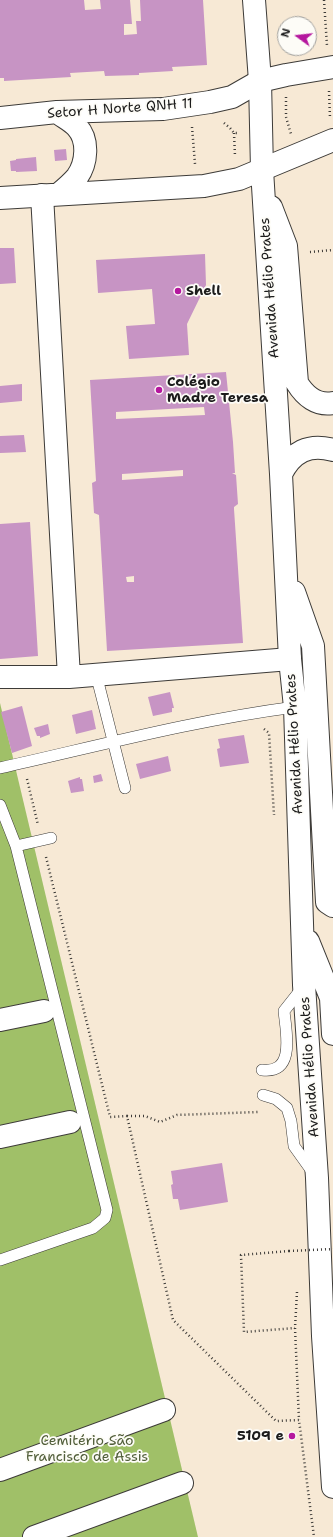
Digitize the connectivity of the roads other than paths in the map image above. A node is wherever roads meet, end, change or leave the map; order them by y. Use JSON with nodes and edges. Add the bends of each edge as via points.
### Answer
{"nodes":[{"id":1,"x":254,"y":0,"type":"edge"},
{"id":2,"x":333,"y":67,"type":"edge"},
{"id":3,"x":260,"y":81,"type":"junction"},
{"id":4,"x":57,"y":112,"type":"junction"},
{"id":5,"x":0,"y":118,"type":"edge"},
{"id":6,"x":333,"y":140,"type":"edge"},
{"id":7,"x":263,"y":178,"type":"junction"},
{"id":8,"x":50,"y":195,"type":"junction"},
{"id":9,"x":0,"y":198,"type":"edge"},
{"id":10,"x":333,"y":403,"type":"edge"},
{"id":11,"x":333,"y":450,"type":"edge"},
{"id":12,"x":281,"y":474,"type":"junction"},
{"id":13,"x":287,"y":570,"type":"junction"},
{"id":14,"x":290,"y":659,"type":"junction"},
{"id":15,"x":96,"y":674,"type":"junction"},
{"id":16,"x":0,"y":677,"type":"edge"},
{"id":17,"x":69,"y":677,"type":"junction"},
{"id":18,"x":294,"y":707,"type":"junction"},
{"id":19,"x":112,"y":742,"type":"junction"},
{"id":20,"x":0,"y":768,"type":"edge"},
{"id":21,"x":125,"y":788,"type":"dead end"},
{"id":22,"x":0,"y":805,"type":"edge"},
{"id":23,"x":47,"y":839,"type":"road end"},
{"id":24,"x":16,"y":846,"type":"junction"},
{"id":25,"x":333,"y":906,"type":"edge"},
{"id":26,"x":302,"y":927,"type":"junction"},
{"id":27,"x":304,"y":985,"type":"junction"},
{"id":28,"x":44,"y":1011,"type":"dead end"},
{"id":29,"x":0,"y":1020,"type":"edge"},
{"id":30,"x":333,"y":1034,"type":"edge"},
{"id":31,"x":262,"y":1070,"type":"dead end"},
{"id":32,"x":267,"y":1096,"type":"road end"},
{"id":33,"x":70,"y":1122,"type":"dead end"},
{"id":34,"x":0,"y":1137,"type":"edge"},
{"id":35,"x":317,"y":1178,"type":"junction"},
{"id":36,"x":0,"y":1260,"type":"edge"},
{"id":37,"x":164,"y":1410,"type":"dead end"},
{"id":38,"x":0,"y":1470,"type":"edge"},
{"id":39,"x":182,"y":1483,"type":"dead end"},
{"id":40,"x":333,"y":1487,"type":"edge"},
{"id":41,"x":34,"y":1537,"type":"edge"}],
"edges":[{"from":1,"to":3,"type":"main road","name":"Avenida Hélio Prates"},
{"from":2,"to":3,"type":"main road","name":"Setor H Norte QNH 11"},
{"from":3,"to":4,"type":"main road","name":"Setor H Norte QNH 11","via":[[232,97],[210,102],[163,109]]},
{"from":3,"to":7,"type":"main road","name":"Avenida Hélio Prates"},
{"from":4,"to":5,"type":"main road","name":"Setor H Norte QNH 11"},
{"from":4,"to":8,"type":"main road","via":[[77,126],[83,135],[85,145],[83,167],[77,178]]},
{"from":6,"to":7,"type":"main road"},
{"from":7,"to":8,"type":"main road","via":[[239,179],[204,186]]},
{"from":7,"to":10,"type":"main road","via":[[286,246],[297,383],[302,392],[310,398],[319,403]]},
{"from":7,"to":12,"type":"main road","name":"Avenida Hélio Prates"},
{"from":8,"to":9,"type":"main road"},
{"from":8,"to":17,"type":"main road"},
{"from":11,"to":12,"type":"main road","via":[[320,447],[304,450],[286,464]]},
{"from":12,"to":13,"type":"main road","name":"Avenida Hélio Prates"},
{"from":13,"to":14,"type":"main road","name":"Avenida Hélio Prates"},
{"from":13,"to":25,"type":"main road","via":[[313,646],[327,902]]},
{"from":14,"to":15,"type":"main road"},
{"from":14,"to":18,"type":"main road","name":"Avenida Hélio Prates"},
{"from":15,"to":17,"type":"main road"},
{"from":15,"to":19,"type":"lane"},
{"from":16,"to":17,"type":"main road"},
{"from":18,"to":19,"type":"lane","via":[[244,714]]},
{"from":18,"to":26,"type":"main road","name":"Avenida Hélio Prates"},
{"from":19,"to":20,"type":"lane"},
{"from":19,"to":21,"type":"lane"},
{"from":22,"to":24,"type":"lane"},
{"from":23,"to":24,"type":"lane"},
{"from":24,"to":36,"type":"lane","via":[[107,1210],[105,1218],[93,1228]]},
{"from":26,"to":27,"type":"main road","name":"Avenida Hélio Prates"},
{"from":26,"to":30,"type":"main road","via":[[331,998]]},
{"from":27,"to":31,"type":"lane","via":[[284,1011],[287,1052],[284,1060],[273,1069]]},
{"from":27,"to":35,"type":"main road","name":"Avenida Hélio Prates"},
{"from":28,"to":29,"type":"main road"},
{"from":32,"to":35,"type":"lane","via":[[276,1099],[287,1108],[292,1121],[294,1146]]},
{"from":33,"to":34,"type":"main road"},
{"from":35,"to":40,"type":"main road","name":"Avenida Hélio Prates","via":[[322,1336]]},
{"from":37,"to":38,"type":"main road"},
{"from":39,"to":41,"type":"main road"}]}
